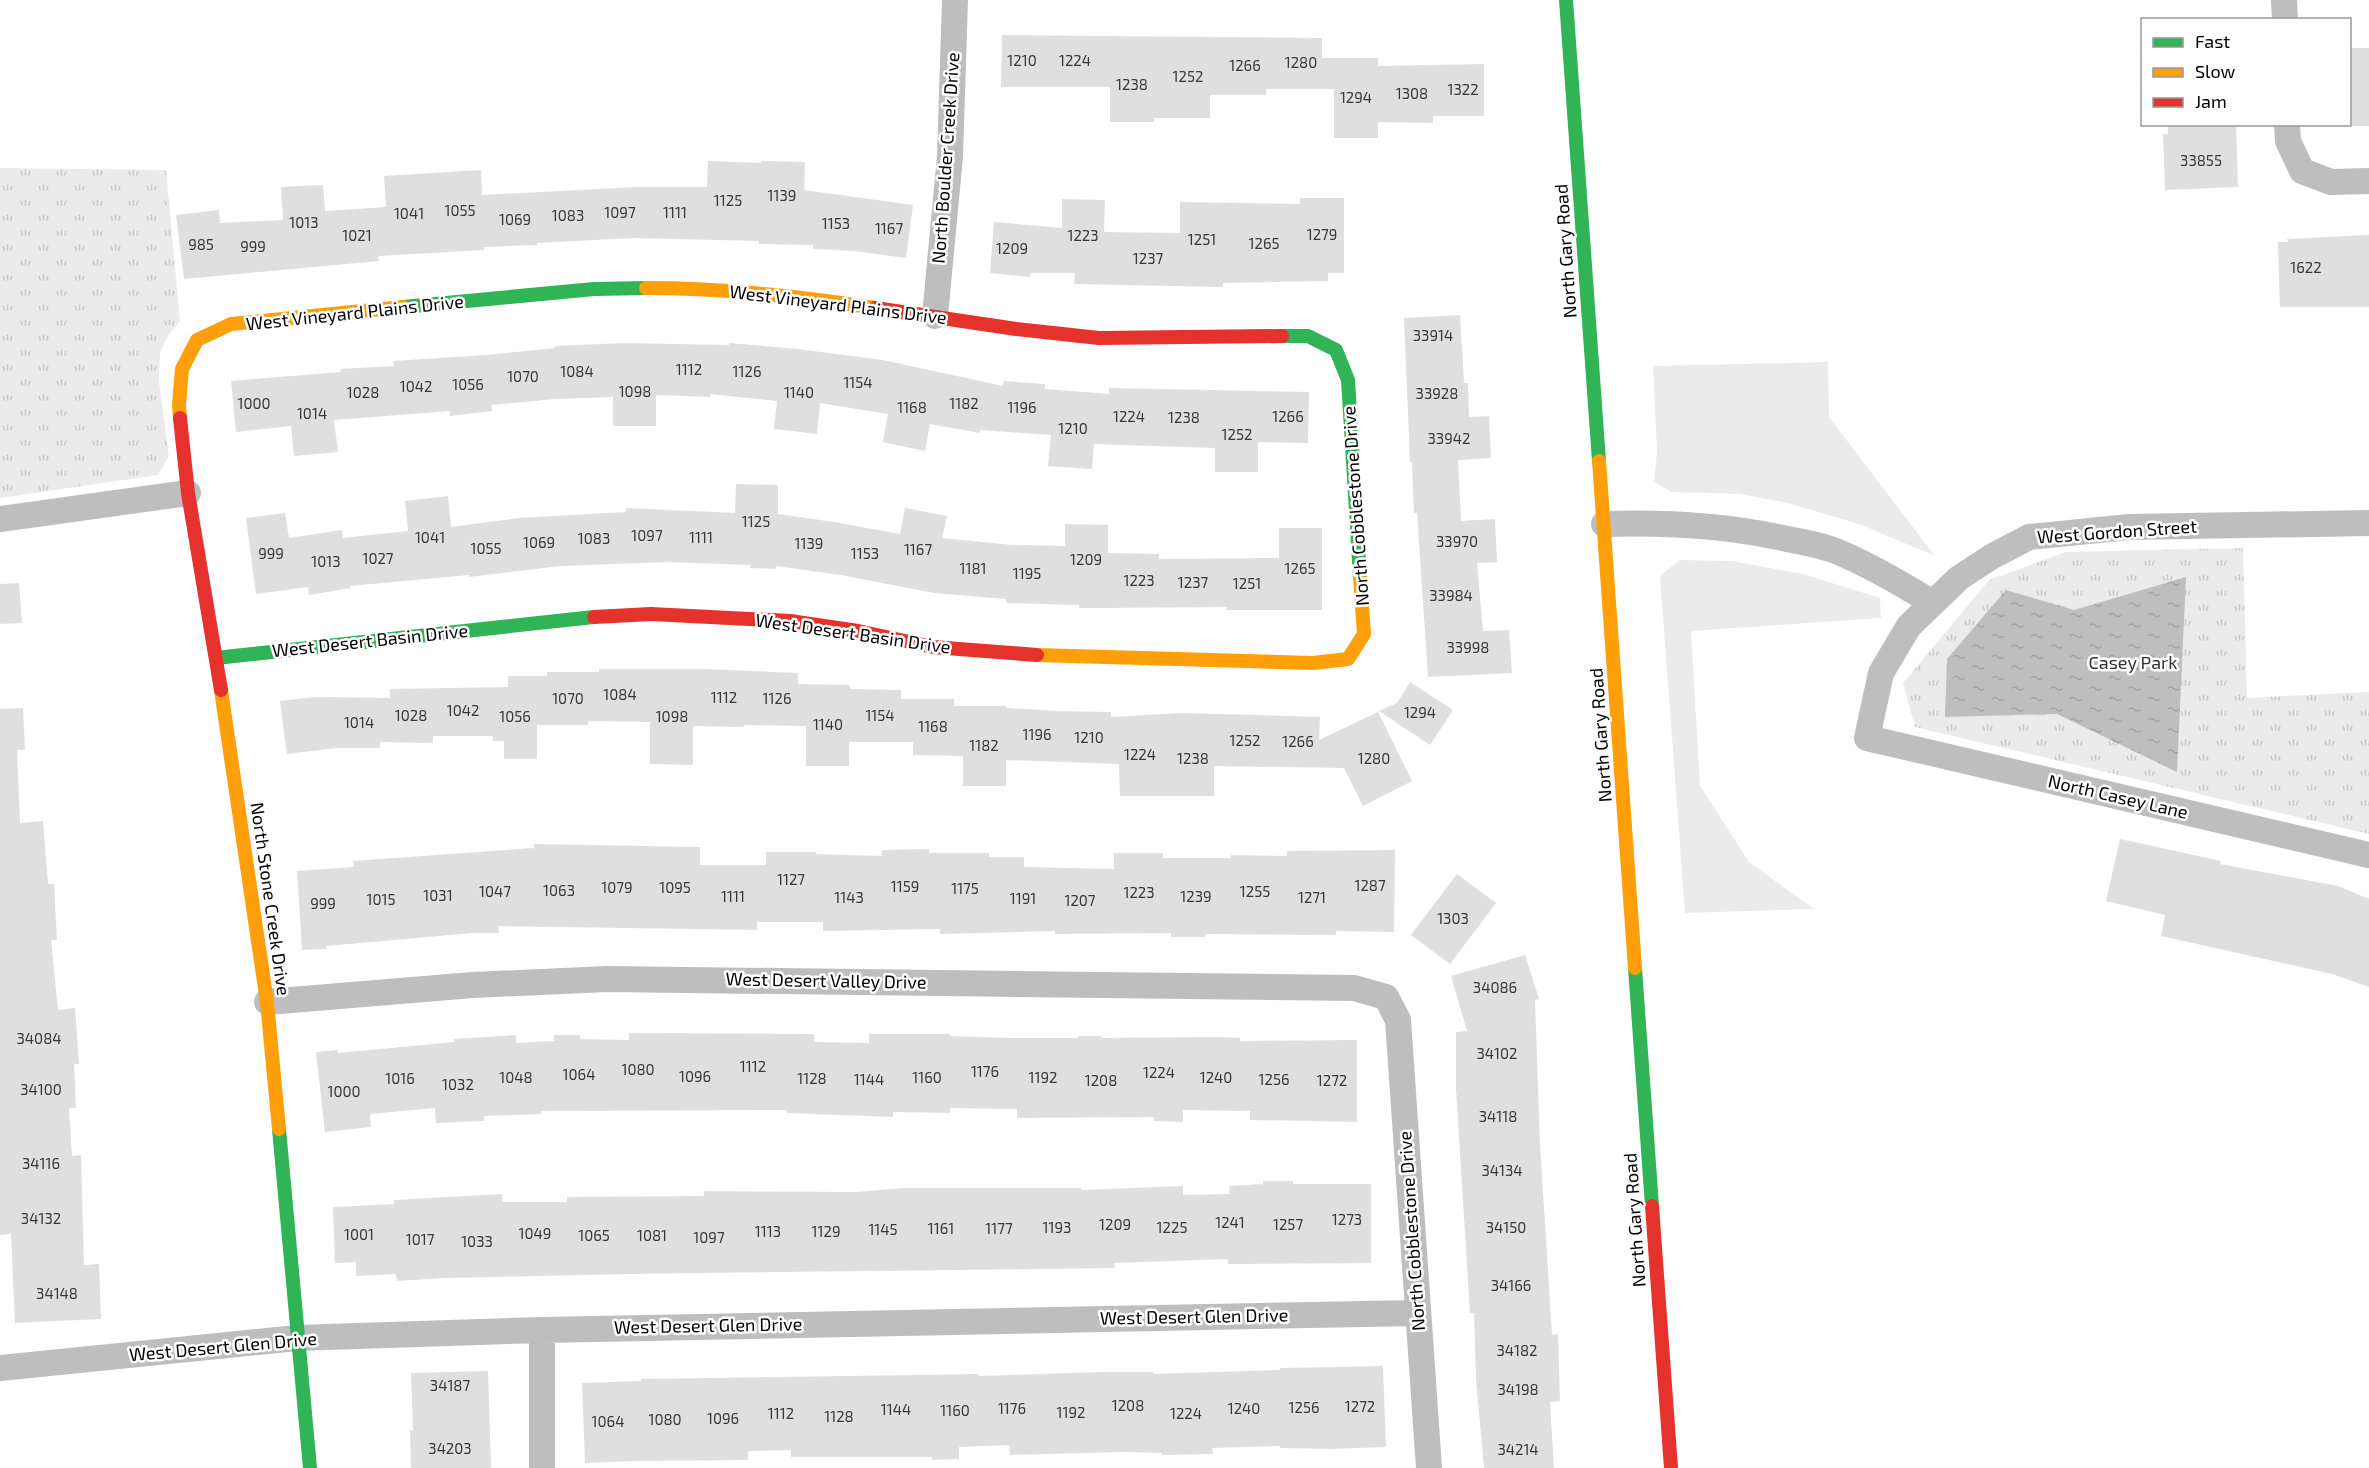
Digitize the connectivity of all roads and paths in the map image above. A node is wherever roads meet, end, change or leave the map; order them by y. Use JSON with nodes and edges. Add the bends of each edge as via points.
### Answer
{"nodes":[{"id":1,"x":955,"y":0,"type":"edge"},
{"id":2,"x":1566,"y":0,"type":"edge"},
{"id":3,"x":2284,"y":0,"type":"edge"},
{"id":4,"x":2284,"y":18,"type":"edge"},
{"id":5,"x":2287,"y":126,"type":"edge"},
{"id":6,"x":2369,"y":181,"type":"edge"},
{"id":7,"x":935,"y":316,"type":"junction"},
{"id":8,"x":197,"y":340,"type":"joint"},
{"id":9,"x":1336,"y":350,"type":"joint"},
{"id":10,"x":188,"y":493,"type":"junction"},
{"id":11,"x":0,"y":519,"type":"edge"},
{"id":12,"x":2369,"y":523,"type":"edge"},
{"id":13,"x":1604,"y":524,"type":"junction"},
{"id":14,"x":1933,"y":603,"type":"junction"},
{"id":15,"x":216,"y":658,"type":"junction"},
{"id":16,"x":1348,"y":659,"type":"joint"},
{"id":17,"x":1867,"y":738,"type":"joint"},
{"id":18,"x":2369,"y":855,"type":"edge"},
{"id":19,"x":1386,"y":997,"type":"joint"},
{"id":20,"x":267,"y":1002,"type":"junction"},
{"id":21,"x":1418,"y":1313,"type":"junction"},
{"id":22,"x":542,"y":1330,"type":"junction"},
{"id":23,"x":297,"y":1338,"type":"junction"},
{"id":24,"x":0,"y":1368,"type":"edge"},
{"id":25,"x":310,"y":1468,"type":"edge"},
{"id":26,"x":542,"y":1468,"type":"edge"},
{"id":27,"x":1429,"y":1468,"type":"edge"},
{"id":28,"x":1671,"y":1468,"type":"edge"}],
"edges":[{"from":1,"to":7,"type":"street","name":"North Boulder Creek Drive","via":[[950,156]]},
{"from":2,"to":13,"type":"street","name":"North Gary Road"},
{"from":3,"to":4,"type":"street"},
{"from":5,"to":6,"type":"street","via":[[2288,141],[2302,171],[2331,182]]},
{"from":7,"to":8,"type":"street","name":"West Vineyard Plains Drive","via":[[783,294],[685,288],[594,290],[231,324]]},
{"from":7,"to":9,"type":"street","name":"West Vineyard Plains Drive","via":[[1099,338],[1308,336]]},
{"from":8,"to":10,"type":"street","name":"North Stone Creek Drive","via":[[182,369],[179,405]]},
{"from":9,"to":16,"type":"street","name":"North Cobblestone Drive","via":[[1348,380],[1364,634]]},
{"from":10,"to":11,"type":"street"},
{"from":10,"to":15,"type":"street","name":"North Stone Creek Drive"},
{"from":12,"to":14,"type":"street","name":"West Gordon Street","via":[[2129,527],[2029,537],[1959,578]]},
{"from":13,"to":14,"type":"street","via":[[1647,522],[1745,530],[1804,542],[1884,573]]},
{"from":13,"to":28,"type":"street","name":"North Gary Road"},
{"from":14,"to":17,"type":"street","name":"West Gordon Street","via":[[1909,626],[1881,673]]},
{"from":15,"to":16,"type":"street","name":"West Desert Basin Drive","via":[[584,617],[651,614],[790,621],[933,647],[1019,655],[1313,663]]},
{"from":15,"to":20,"type":"street","name":"North Stone Creek Drive"},
{"from":17,"to":18,"type":"street","name":"North Casey Lane"},
{"from":19,"to":20,"type":"street","name":"West Desert Valley Drive","via":[[1354,988],[607,979],[473,985]]},
{"from":19,"to":21,"type":"street","name":"North Cobblestone Drive","via":[[1398,1020]]},
{"from":20,"to":23,"type":"street","name":"North Stone Creek Drive"},
{"from":21,"to":22,"type":"street","name":"West Desert Glen Drive"},
{"from":21,"to":27,"type":"street","name":"North Cobblestone Drive"},
{"from":22,"to":23,"type":"street","name":"West Desert Glen Drive"},
{"from":22,"to":26,"type":"street"},
{"from":23,"to":24,"type":"street","name":"West Desert Glen Drive"},
{"from":23,"to":25,"type":"street","name":"North Stone Creek Drive"}]}
